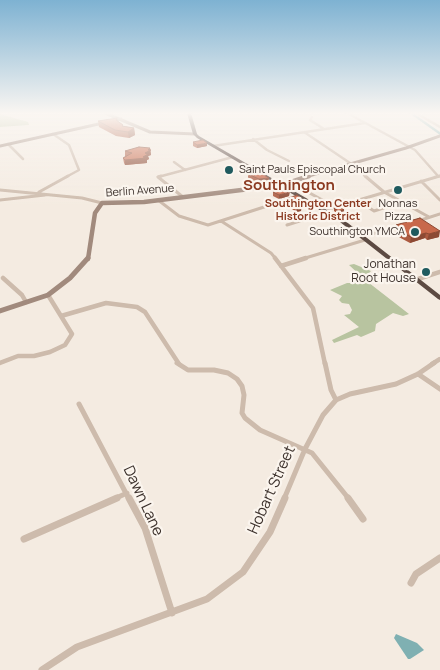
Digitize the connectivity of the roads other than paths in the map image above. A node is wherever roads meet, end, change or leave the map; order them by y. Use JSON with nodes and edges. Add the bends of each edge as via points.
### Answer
{"nodes":[{"id":1,"x":8,"y":144,"type":"edge"},
{"id":2,"x":68,"y":144,"type":"edge"},
{"id":3,"x":210,"y":144,"type":"edge"},
{"id":4,"x":223,"y":144,"type":"edge"},
{"id":5,"x":260,"y":144,"type":"edge"},
{"id":6,"x":322,"y":144,"type":"edge"},
{"id":7,"x":404,"y":144,"type":"edge"},
{"id":8,"x":417,"y":144,"type":"edge"},
{"id":9,"x":213,"y":146,"type":"junction"},
{"id":10,"x":409,"y":147,"type":"junction"},
{"id":11,"x":233,"y":157,"type":"junction"},
{"id":12,"x":23,"y":159,"type":"dead end"},
{"id":13,"x":289,"y":161,"type":"dead end"},
{"id":14,"x":174,"y":162,"type":"dead end"},
{"id":15,"x":350,"y":164,"type":"junction"},
{"id":16,"x":185,"y":170,"type":"junction"},
{"id":17,"x":439,"y":176,"type":"edge"},
{"id":18,"x":421,"y":181,"type":"junction"},
{"id":19,"x":285,"y":184,"type":"junction"},
{"id":20,"x":0,"y":190,"type":"edge"},
{"id":21,"x":383,"y":191,"type":"junction"},
{"id":22,"x":38,"y":193,"type":"junction"},
{"id":23,"x":46,"y":194,"type":"junction"},
{"id":24,"x":300,"y":196,"type":"junction"},
{"id":25,"x":183,"y":197,"type":"junction"},
{"id":26,"x":0,"y":200,"type":"edge"},
{"id":27,"x":158,"y":200,"type":"junction"},
{"id":28,"x":357,"y":200,"type":"junction"},
{"id":29,"x":440,"y":200,"type":"edge"},
{"id":30,"x":102,"y":202,"type":"junction"},
{"id":31,"x":402,"y":202,"type":"junction"},
{"id":32,"x":335,"y":207,"type":"junction"},
{"id":33,"x":327,"y":211,"type":"junction"},
{"id":34,"x":440,"y":214,"type":"edge"},
{"id":35,"x":429,"y":217,"type":"junction"},
{"id":36,"x":221,"y":221,"type":"junction"},
{"id":37,"x":287,"y":224,"type":"dead end"},
{"id":38,"x":363,"y":239,"type":"junction"},
{"id":39,"x":281,"y":266,"type":"junction"},
{"id":40,"x":440,"y":272,"type":"edge"},
{"id":41,"x":3,"y":278,"type":"dead end"},
{"id":42,"x":415,"y":280,"type":"junction"},
{"id":43,"x":48,"y":295,"type":"junction"},
{"id":44,"x":440,"y":298,"type":"edge"},
{"id":45,"x":26,"y":302,"type":"junction"},
{"id":46,"x":0,"y":311,"type":"edge"},
{"id":47,"x":61,"y":316,"type":"junction"},
{"id":48,"x":440,"y":359,"type":"edge"},
{"id":49,"x":0,"y":363,"type":"edge"},
{"id":50,"x":418,"y":374,"type":"junction"},
{"id":51,"x":440,"y":389,"type":"edge"},
{"id":52,"x":336,"y":400,"type":"junction"},
{"id":53,"x":79,"y":404,"type":"dead end"},
{"id":54,"x":305,"y":448,"type":"junction"},
{"id":55,"x":127,"y":493,"type":"junction"},
{"id":56,"x":363,"y":519,"type":"dead end"},
{"id":57,"x":24,"y":539,"type":"dead end"},
{"id":58,"x":440,"y":558,"type":"edge"},
{"id":59,"x":411,"y":583,"type":"dead end"},
{"id":60,"x":172,"y":613,"type":"junction"},
{"id":61,"x":42,"y":670,"type":"edge"}],
"edges":[{"from":1,"to":12,"type":"street"},
{"from":2,"to":22,"type":"street","via":[[79,170]]},
{"from":3,"to":9,"type":"highway"},
{"from":4,"to":9,"type":"street"},
{"from":5,"to":13,"type":"street"},
{"from":6,"to":15,"type":"street"},
{"from":7,"to":10,"type":"street"},
{"from":8,"to":10,"type":"street","name":"Berlin Avenue"},
{"from":9,"to":11,"type":"highway"},
{"from":10,"to":15,"type":"street","name":"Berlin Avenue"},
{"from":10,"to":17,"type":"street","via":[[417,151]]},
{"from":11,"to":16,"type":"street"},
{"from":11,"to":19,"type":"highway"},
{"from":14,"to":16,"type":"street"},
{"from":15,"to":19,"type":"street","name":"Berlin Avenue"},
{"from":15,"to":21,"type":"street"},
{"from":16,"to":25,"type":"street","via":[[158,178]]},
{"from":17,"to":18,"type":"street"},
{"from":18,"to":21,"type":"street"},
{"from":18,"to":29,"type":"street"},
{"from":19,"to":24,"type":"highway"},
{"from":19,"to":25,"type":"street","name":"Berlin Avenue"},
{"from":19,"to":32,"type":"street","via":[[306,190]]},
{"from":20,"to":22,"type":"street","name":"Berlin Avenue"},
{"from":21,"to":28,"type":"street"},
{"from":21,"to":31,"type":"street"},
{"from":22,"to":23,"type":"street","name":"Berlin Avenue"},
{"from":23,"to":26,"type":"street"},
{"from":23,"to":30,"type":"street","name":"Berlin Avenue"},
{"from":24,"to":33,"type":"highway"},
{"from":24,"to":36,"type":"street"},
{"from":25,"to":27,"type":"street","name":"Berlin Avenue"},
{"from":27,"to":30,"type":"street","name":"Berlin Avenue"},
{"from":27,"to":36,"type":"street","via":[[179,216],[208,225]]},
{"from":28,"to":31,"type":"street","via":[[374,211]]},
{"from":28,"to":32,"type":"street"},
{"from":30,"to":43,"type":"street","via":[[95,213],[88,260]]},
{"from":31,"to":35,"type":"street"},
{"from":32,"to":33,"type":"street"},
{"from":33,"to":37,"type":"street"},
{"from":33,"to":38,"type":"highway"},
{"from":34,"to":35,"type":"street"},
{"from":35,"to":38,"type":"street"},
{"from":36,"to":39,"type":"street","via":[[271,253]]},
{"from":38,"to":39,"type":"street"},
{"from":38,"to":42,"type":"highway"},
{"from":39,"to":52,"type":"street","via":[[313,308]]},
{"from":40,"to":42,"type":"street"},
{"from":41,"to":45,"type":"street"},
{"from":42,"to":44,"type":"highway"},
{"from":43,"to":45,"type":"street"},
{"from":43,"to":47,"type":"street"},
{"from":45,"to":46,"type":"street"},
{"from":47,"to":49,"type":"street","via":[[72,334],[65,345],[50,352],[18,356]]},
{"from":47,"to":54,"type":"street","via":[[117,302],[137,307],[149,317],[178,364],[188,370],[228,373],[242,386],[245,418],[260,430]]},
{"from":48,"to":50,"type":"street"},
{"from":50,"to":51,"type":"street"},
{"from":50,"to":52,"type":"street","via":[[396,384]]},
{"from":52,"to":54,"type":"street","name":"Hobart Street","via":[[323,415]]},
{"from":53,"to":55,"type":"street","name":"Dawn Lane"},
{"from":54,"to":56,"type":"street","via":[[336,481]]},
{"from":54,"to":60,"type":"street","name":"Hobart Street","via":[[270,532],[243,572],[207,599]]},
{"from":55,"to":57,"type":"street"},
{"from":55,"to":60,"type":"street","name":"Dawn Lane","via":[[145,528]]},
{"from":58,"to":59,"type":"street","via":[[416,574]]},
{"from":60,"to":61,"type":"street","name":"Hobart Street","via":[[77,647]]}]}
